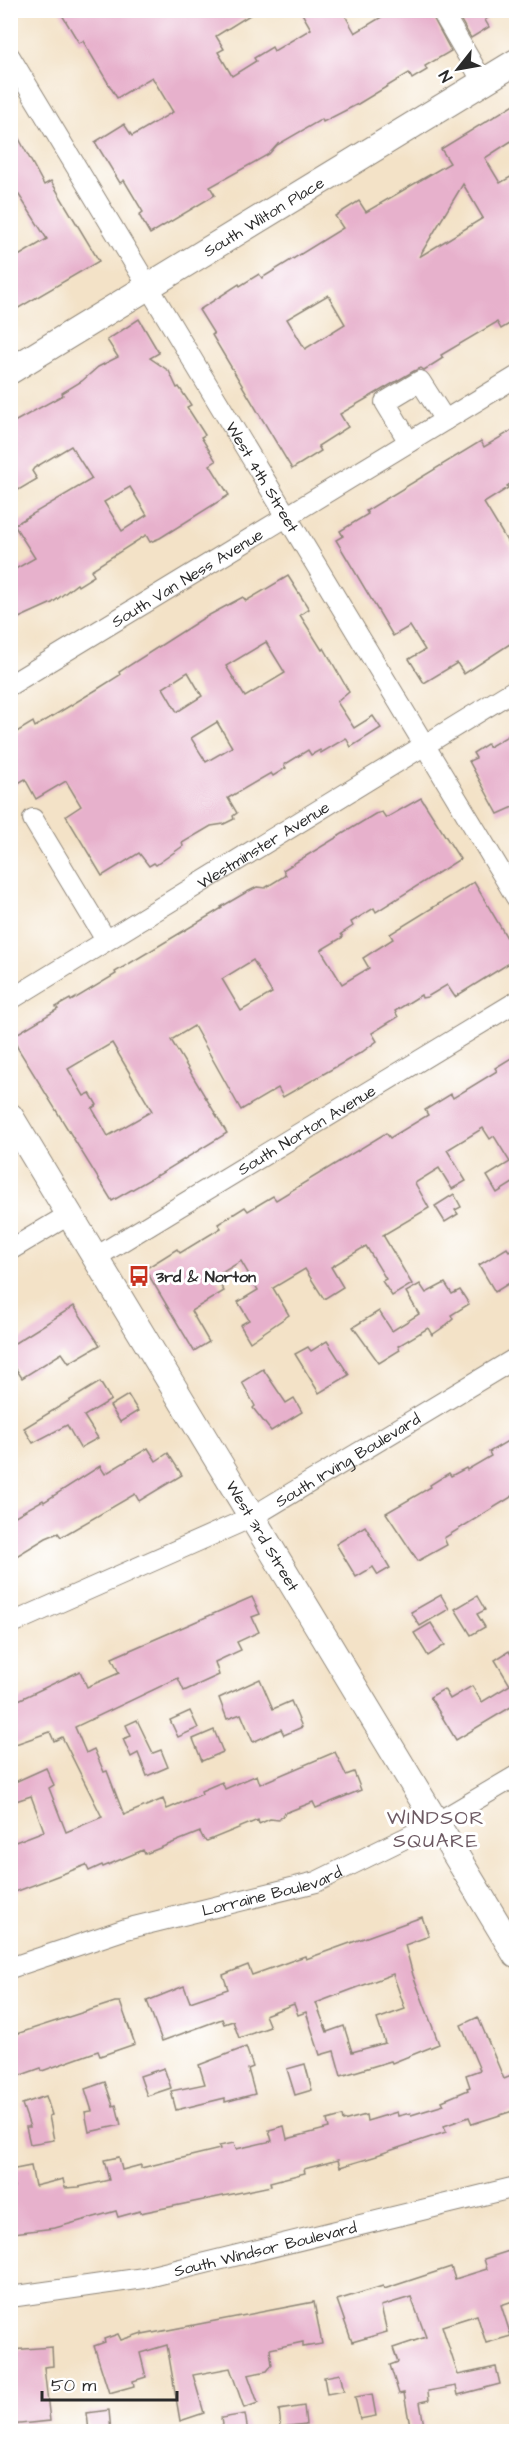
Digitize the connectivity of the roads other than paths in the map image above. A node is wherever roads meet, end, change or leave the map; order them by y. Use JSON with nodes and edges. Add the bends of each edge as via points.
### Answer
{"nodes":[{"id":1,"x":441,"y":10,"type":"edge"},
{"id":2,"x":10,"y":57,"type":"edge"},
{"id":3,"x":516,"y":62,"type":"edge"},
{"id":4,"x":483,"y":82,"type":"junction"},
{"id":5,"x":148,"y":286,"type":"junction"},
{"id":6,"x":10,"y":371,"type":"edge"},
{"id":7,"x":516,"y":377,"type":"edge"},
{"id":8,"x":445,"y":420,"type":"junction"},
{"id":9,"x":409,"y":442,"type":"junction"},
{"id":10,"x":286,"y":516,"type":"junction"},
{"id":11,"x":10,"y":685,"type":"edge"},
{"id":12,"x":516,"y":689,"type":"edge"},
{"id":13,"x":425,"y":744,"type":"junction"},
{"id":14,"x":33,"y":819,"type":"dead end"},
{"id":15,"x":516,"y":897,"type":"edge"},
{"id":16,"x":106,"y":940,"type":"junction"},
{"id":17,"x":10,"y":1000,"type":"edge"},
{"id":18,"x":516,"y":1002,"type":"edge"},
{"id":19,"x":10,"y":1116,"type":"edge"},
{"id":20,"x":70,"y":1214,"type":"junction"},
{"id":21,"x":10,"y":1250,"type":"edge"},
{"id":22,"x":96,"y":1257,"type":"junction"},
{"id":23,"x":516,"y":1358,"type":"edge"},
{"id":24,"x":252,"y":1517,"type":"junction"},
{"id":25,"x":10,"y":1624,"type":"edge"},
{"id":26,"x":516,"y":1776,"type":"edge"},
{"id":27,"x":438,"y":1822,"type":"junction"},
{"id":28,"x":516,"y":1955,"type":"edge"},
{"id":29,"x":10,"y":1968,"type":"edge"},
{"id":30,"x":516,"y":2187,"type":"edge"},
{"id":31,"x":10,"y":2297,"type":"edge"}],
"edges":[{"from":1,"to":4,"type":"street"},
{"from":2,"to":5,"type":"street","name":"West 4th Street"},
{"from":3,"to":4,"type":"main road","name":"South Wilton Place"},
{"from":4,"to":5,"type":"main road","name":"South Wilton Place"},
{"from":5,"to":6,"type":"main road","name":"South Wilton Place"},
{"from":5,"to":10,"type":"street","name":"West 4th Street"},
{"from":7,"to":8,"type":"street","name":"South Van Ness Avenue"},
{"from":8,"to":9,"type":"street","name":"South Van Ness Avenue"},
{"from":8,"to":9,"type":"street","via":[[420,381],[385,402]]},
{"from":9,"to":10,"type":"street","name":"South Van Ness Avenue"},
{"from":10,"to":11,"type":"street","name":"South Van Ness Avenue"},
{"from":10,"to":13,"type":"street","name":"West 4th Street"},
{"from":12,"to":13,"type":"street","name":"Westminster Avenue"},
{"from":13,"to":15,"type":"street","name":"West 4th Street"},
{"from":13,"to":16,"type":"street","name":"Westminster Avenue"},
{"from":14,"to":16,"type":"street"},
{"from":16,"to":17,"type":"street","name":"Westminster Avenue"},
{"from":18,"to":22,"type":"street","name":"South Norton Avenue"},
{"from":19,"to":20,"type":"main road","name":"West 3rd Street"},
{"from":20,"to":21,"type":"street"},
{"from":20,"to":22,"type":"main road","name":"West 3rd Street"},
{"from":22,"to":24,"type":"main road","name":"West 3rd Street"},
{"from":23,"to":24,"type":"street","name":"South Irving Boulevard"},
{"from":24,"to":25,"type":"street","name":"South Irving Boulevard"},
{"from":24,"to":27,"type":"main road","name":"West 3rd Street"},
{"from":26,"to":27,"type":"street","name":"Lorraine Boulevard"},
{"from":27,"to":28,"type":"main road","name":"West 3rd Street"},
{"from":27,"to":29,"type":"street","name":"Lorraine Boulevard","via":[[316,1882],[126,1929]]},
{"from":30,"to":31,"type":"street","name":"South Windsor Boulevard","via":[[144,2278]]}]}
